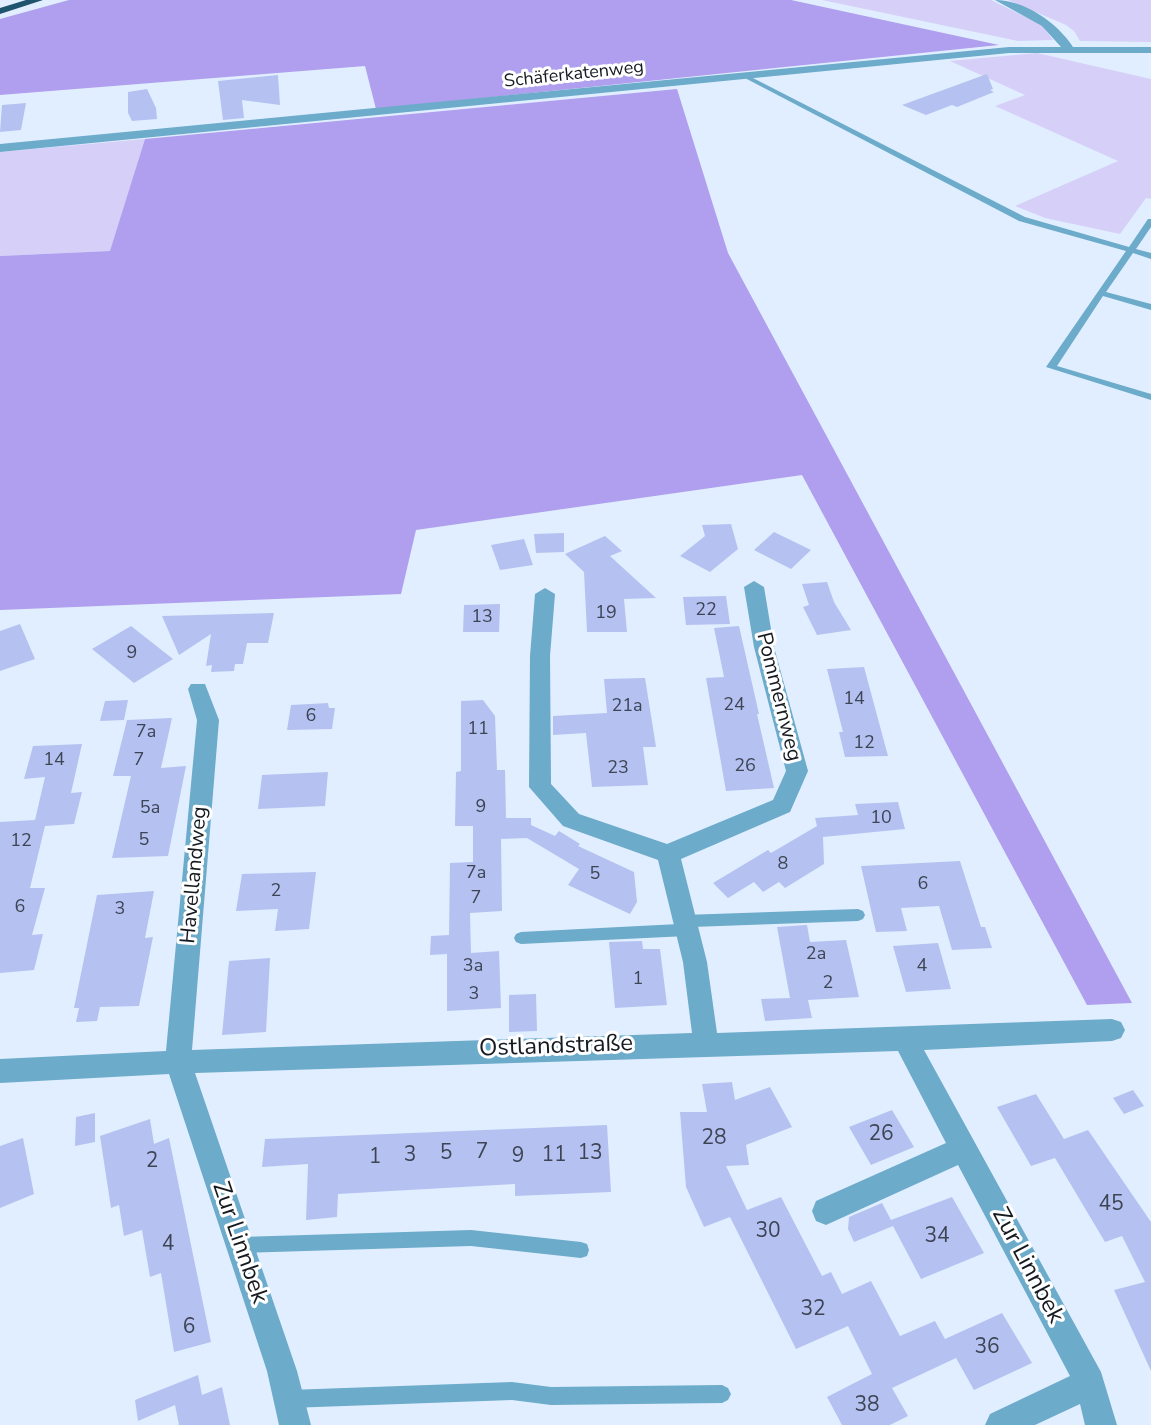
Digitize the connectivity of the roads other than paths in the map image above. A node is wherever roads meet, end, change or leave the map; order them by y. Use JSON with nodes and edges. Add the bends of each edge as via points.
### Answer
{"nodes":[{"id":1,"x":29,"y":0,"type":"edge"},
{"id":2,"x":38,"y":0,"type":"edge"},
{"id":3,"x":999,"y":0,"type":"edge"},
{"id":4,"x":1068,"y":48,"type":"junction"},
{"id":5,"x":1151,"y":50,"type":"edge"},
{"id":6,"x":745,"y":76,"type":"junction"},
{"id":7,"x":0,"y":148,"type":"edge"},
{"id":8,"x":1151,"y":221,"type":"edge"},
{"id":9,"x":1132,"y":251,"type":"junction"},
{"id":10,"x":1151,"y":256,"type":"edge"},
{"id":11,"x":1101,"y":293,"type":"junction"},
{"id":12,"x":1151,"y":307,"type":"edge"},
{"id":13,"x":1151,"y":397,"type":"edge"},
{"id":14,"x":754,"y":587,"type":"dead end"},
{"id":15,"x":545,"y":594,"type":"dead end"},
{"id":16,"x":198,"y":689,"type":"dead end"},
{"id":17,"x":668,"y":854,"type":"junction"},
{"id":18,"x":858,"y":915,"type":"dead end"},
{"id":19,"x":685,"y":925,"type":"junction"},
{"id":20,"x":521,"y":938,"type":"dead end"},
{"id":21,"x":1112,"y":1030,"type":"dead end"},
{"id":22,"x":905,"y":1039,"type":"junction"},
{"id":23,"x":706,"y":1043,"type":"junction"},
{"id":24,"x":178,"y":1063,"type":"junction"},
{"id":25,"x":0,"y":1071,"type":"edge"},
{"id":26,"x":964,"y":1149,"type":"junction"},
{"id":27,"x":826,"y":1211,"type":"dead end"},
{"id":28,"x":240,"y":1245,"type":"junction"},
{"id":29,"x":580,"y":1250,"type":"dead end"},
{"id":30,"x":1090,"y":1383,"type":"junction"},
{"id":31,"x":722,"y":1394,"type":"dead end"},
{"id":32,"x":292,"y":1412,"type":"edge"},
{"id":33,"x":1001,"y":1425,"type":"edge"},
{"id":34,"x":1101,"y":1425,"type":"edge"}],
"edges":[{"from":1,"to":2,"type":"highway","via":[[0,10]]},
{"from":3,"to":4,"type":"street","via":[[1050,24]]},
{"from":4,"to":5,"type":"street","name":"Schäferkatenweg"},
{"from":4,"to":6,"type":"street","name":"Schäferkatenweg"},
{"from":6,"to":7,"type":"street","name":"Schäferkatenweg"},
{"from":6,"to":9,"type":"lane","via":[[1022,219]]},
{"from":8,"to":9,"type":"lane"},
{"from":9,"to":10,"type":"lane"},
{"from":9,"to":11,"type":"lane"},
{"from":11,"to":12,"type":"lane"},
{"from":11,"to":13,"type":"lane","via":[[1051,367]]},
{"from":14,"to":17,"type":"street","name":"Pommernweg","via":[[764,647],[797,771],[782,806]]},
{"from":15,"to":17,"type":"street","via":[[540,787],[571,820]]},
{"from":16,"to":24,"type":"street","name":"Havellandweg","via":[[208,720]]},
{"from":17,"to":19,"type":"street"},
{"from":18,"to":19,"type":"lane"},
{"from":19,"to":20,"type":"lane"},
{"from":19,"to":23,"type":"street"},
{"from":21,"to":22,"type":"street","name":"Ostlandstraße"},
{"from":22,"to":23,"type":"street","name":"Ostlandstraße"},
{"from":22,"to":26,"type":"street","name":"Zur Linnbek"},
{"from":23,"to":24,"type":"street","name":"Ostlandstraße"},
{"from":24,"to":25,"type":"street","name":"Ostlandstraße"},
{"from":24,"to":28,"type":"street","name":"Zur Linnbek"},
{"from":26,"to":27,"type":"street"},
{"from":26,"to":30,"type":"street","name":"Zur Linnbek"},
{"from":28,"to":29,"type":"lane","via":[[471,1238]]},
{"from":28,"to":32,"type":"street","name":"Zur Linnbek"},
{"from":30,"to":33,"type":"street"},
{"from":30,"to":34,"type":"street","name":"Zur Linnbek"},
{"from":31,"to":32,"type":"lane","via":[[551,1396],[512,1391]]}]}
